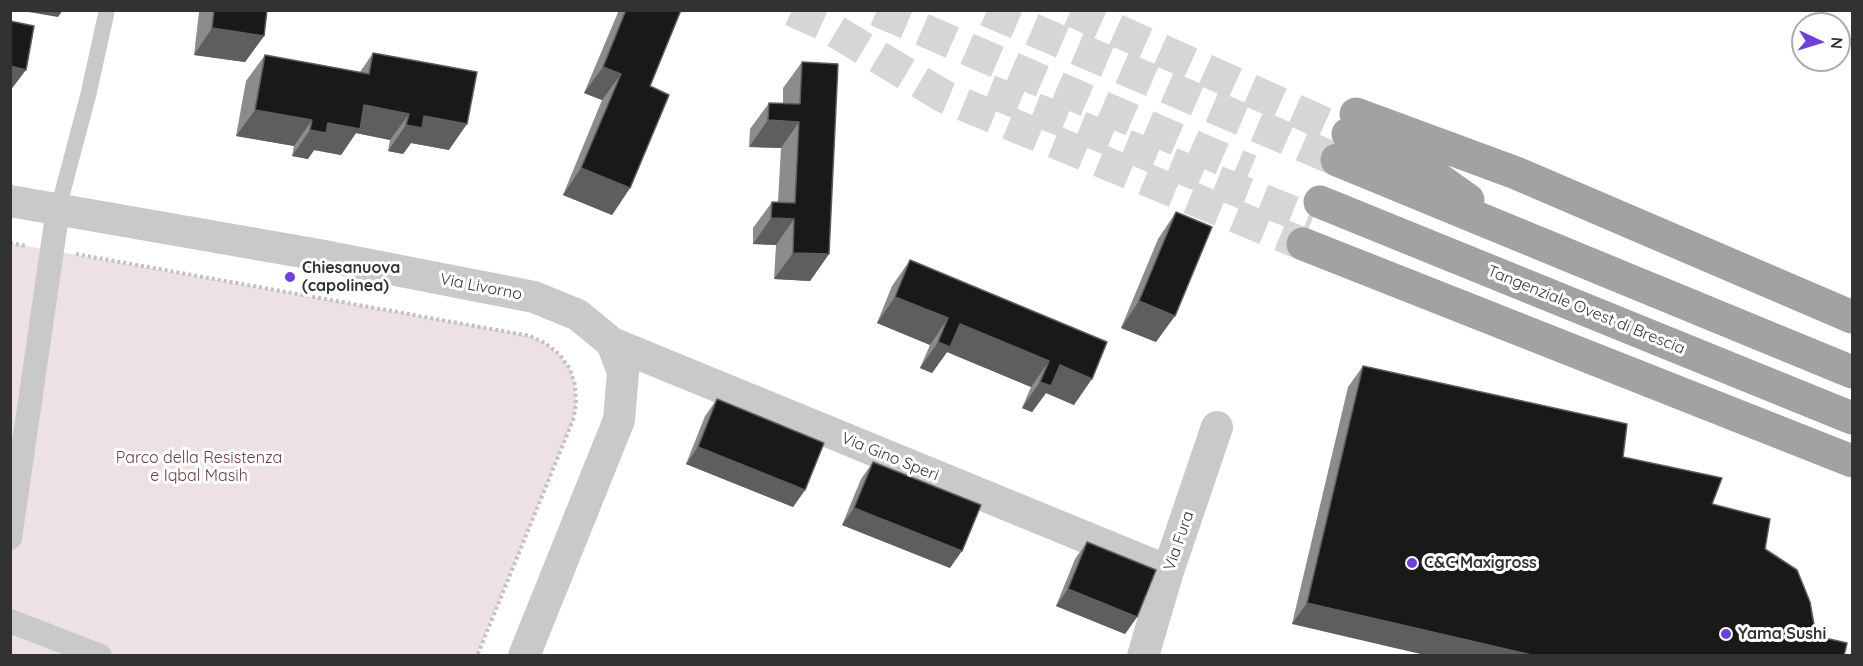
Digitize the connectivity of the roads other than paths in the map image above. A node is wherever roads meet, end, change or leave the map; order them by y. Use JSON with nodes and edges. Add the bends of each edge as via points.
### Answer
{"nodes":[{"id":1,"x":107,"y":10,"type":"edge"},
{"id":2,"x":10,"y":201,"type":"edge"},
{"id":3,"x":58,"y":209,"type":"junction"},
{"id":4,"x":1852,"y":317,"type":"edge"},
{"id":5,"x":612,"y":343,"type":"junction"},
{"id":6,"x":1852,"y":372,"type":"edge"},
{"id":7,"x":1852,"y":418,"type":"edge"},
{"id":8,"x":1217,"y":427,"type":"dead end"},
{"id":9,"x":1852,"y":461,"type":"edge"},
{"id":10,"x":10,"y":538,"type":"edge"},
{"id":11,"x":1168,"y":571,"type":"junction"},
{"id":12,"x":10,"y":621,"type":"edge"},
{"id":13,"x":100,"y":656,"type":"edge"},
{"id":14,"x":524,"y":656,"type":"edge"},
{"id":15,"x":1143,"y":656,"type":"edge"}],
"edges":[{"from":1,"to":3,"type":"lane"},
{"from":2,"to":3,"type":"street","name":"Via Livorno"},
{"from":3,"to":5,"type":"street","name":"Via Livorno","via":[[534,297],[578,315]]},
{"from":3,"to":10,"type":"street"},
{"from":4,"to":6,"type":"highway","via":[[1516,173],[1347,136],[1427,171],[1510,231]]},
{"from":5,"to":11,"type":"street","name":"Via Gino Speri"},
{"from":5,"to":14,"type":"street","name":"Via Livorno","via":[[623,372],[619,420]]},
{"from":7,"to":9,"type":"highway","name":"Tangenziale Ovest di Brescia","via":[[1499,275],[1401,254],[1312,222]]},
{"from":8,"to":11,"type":"street","name":"Via Fura"},
{"from":11,"to":15,"type":"street","name":"Via Fura"},
{"from":12,"to":13,"type":"street"}]}
